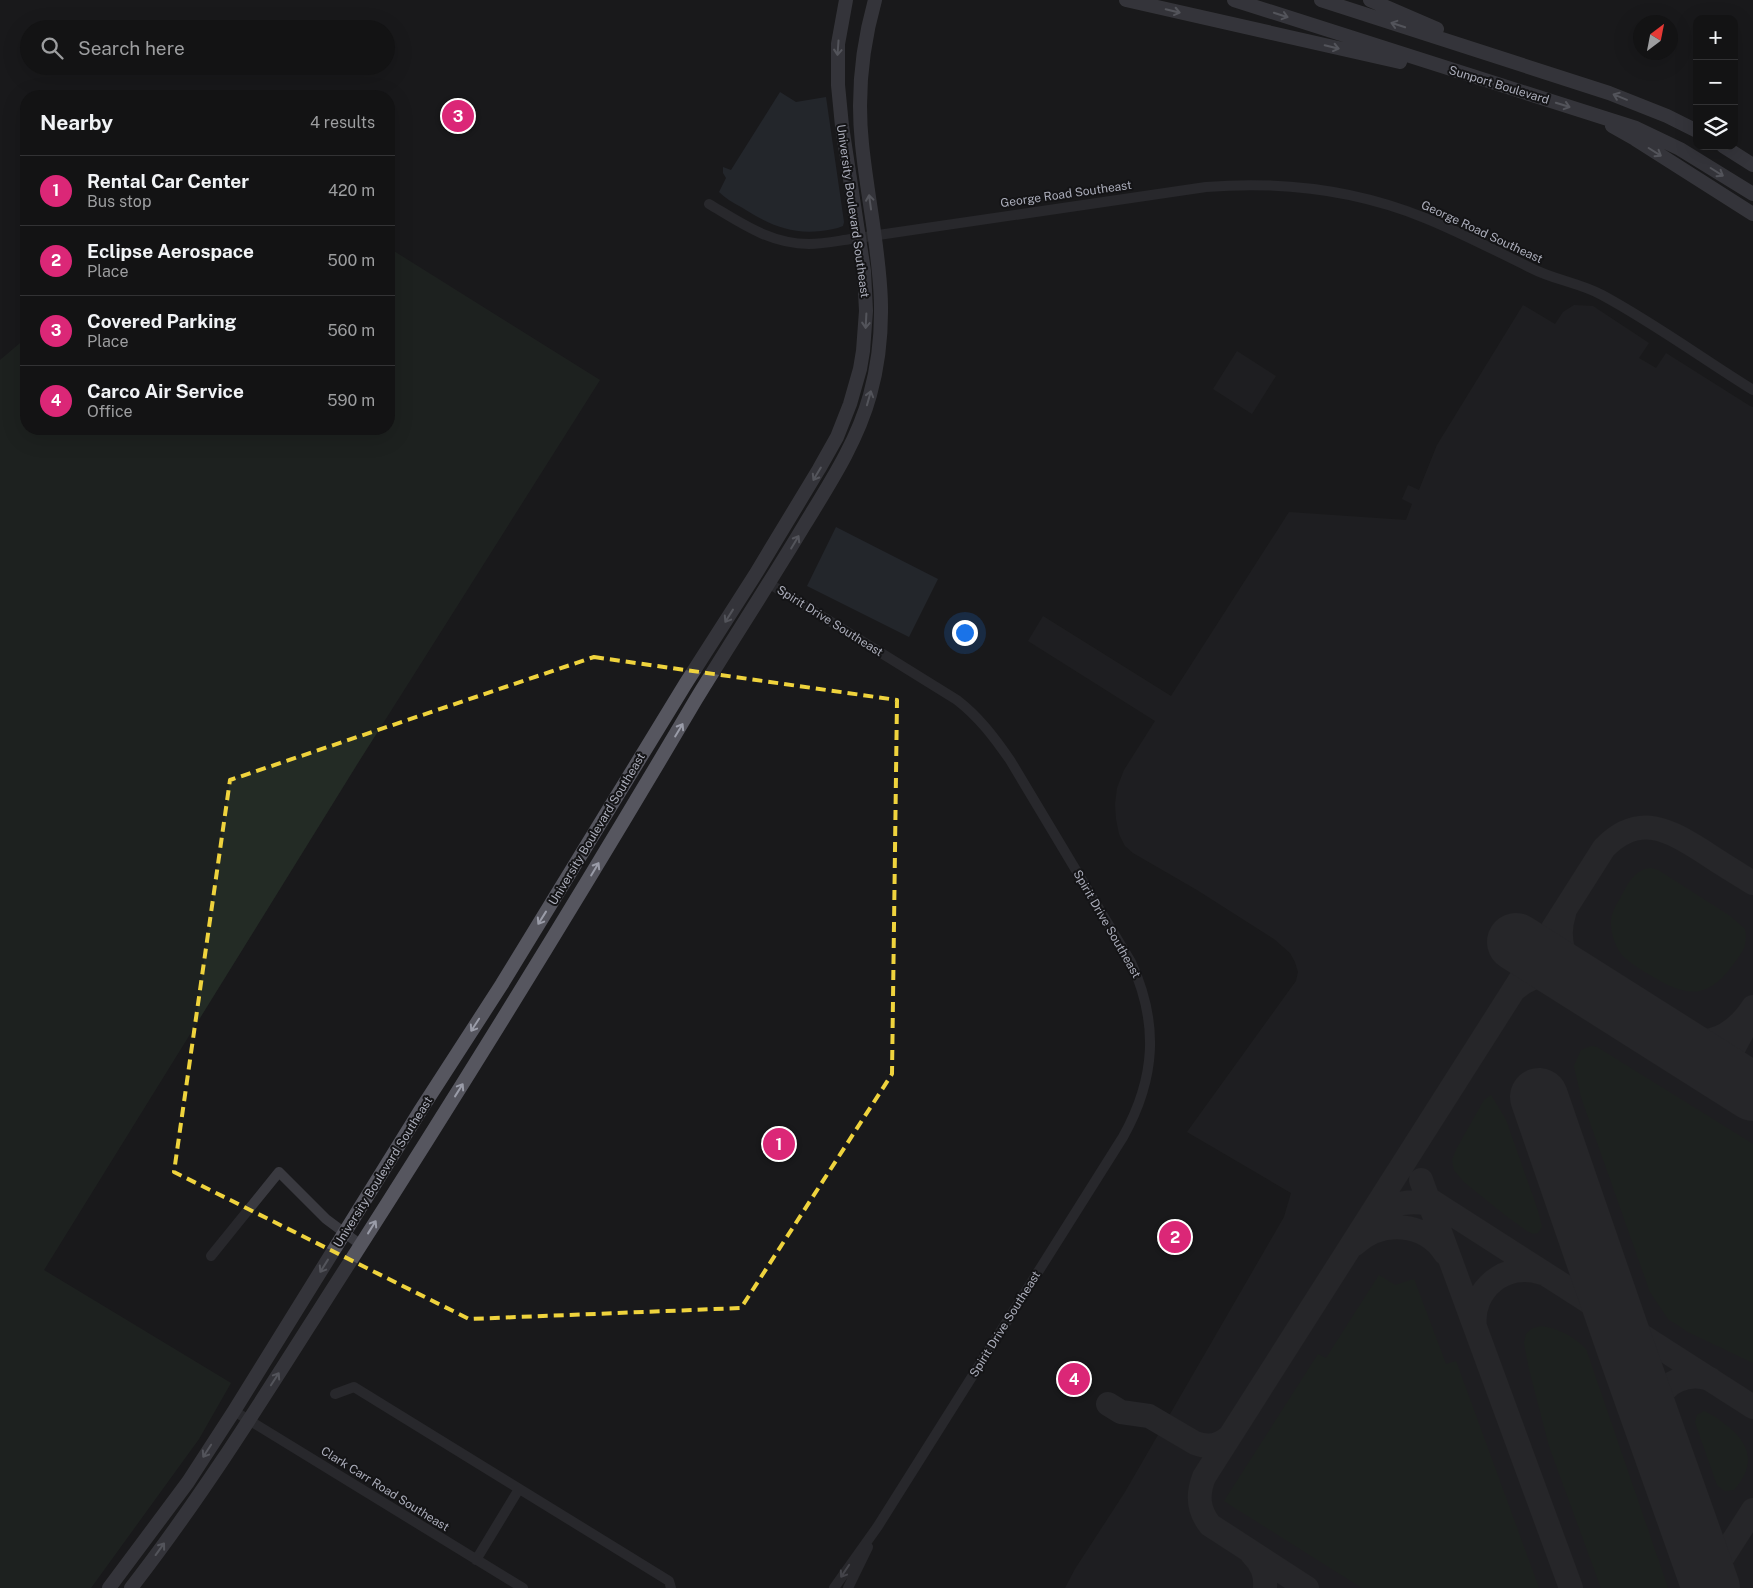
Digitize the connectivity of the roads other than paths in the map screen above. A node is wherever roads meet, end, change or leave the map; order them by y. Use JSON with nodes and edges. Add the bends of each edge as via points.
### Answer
{"nodes":[{"id":1,"x":846,"y":0,"type":"edge"},
{"id":2,"x":875,"y":0,"type":"edge"},
{"id":3,"x":1126,"y":0,"type":"edge"},
{"id":4,"x":1234,"y":0,"type":"edge"},
{"id":5,"x":1321,"y":0,"type":"edge"},
{"id":6,"x":1370,"y":0,"type":"edge"},
{"id":7,"x":1512,"y":60,"type":"junction"},
{"id":8,"x":1467,"y":75,"type":"junction"},
{"id":9,"x":1582,"y":111,"type":"junction"},
{"id":10,"x":1693,"y":129,"type":"edge"},
{"id":11,"x":1729,"y":150,"type":"edge"},
{"id":12,"x":1753,"y":165,"type":"edge"},
{"id":13,"x":1753,"y":194,"type":"edge"},
{"id":14,"x":709,"y":204,"type":"dead end"},
{"id":15,"x":1753,"y":214,"type":"edge"},
{"id":16,"x":875,"y":235,"type":"junction"},
{"id":17,"x":859,"y":238,"type":"junction"},
{"id":18,"x":1753,"y":390,"type":"edge"},
{"id":19,"x":755,"y":575,"type":"junction"},
{"id":20,"x":770,"y":584,"type":"junction"},
{"id":21,"x":344,"y":1234,"type":"junction"},
{"id":22,"x":361,"y":1245,"type":"junction"},
{"id":23,"x":211,"y":1256,"type":"dead end"},
{"id":24,"x":335,"y":1394,"type":"dead end"},
{"id":25,"x":234,"y":1410,"type":"junction"},
{"id":26,"x":249,"y":1420,"type":"junction"},
{"id":27,"x":519,"y":1489,"type":"junction"},
{"id":28,"x":878,"y":1526,"type":"junction"},
{"id":29,"x":476,"y":1560,"type":"junction"},
{"id":30,"x":109,"y":1588,"type":"edge"},
{"id":31,"x":131,"y":1588,"type":"edge"},
{"id":32,"x":523,"y":1588,"type":"edge"},
{"id":33,"x":671,"y":1588,"type":"edge"},
{"id":34,"x":834,"y":1588,"type":"edge"},
{"id":35,"x":848,"y":1588,"type":"edge"}],
"edges":[{"from":1,"to":17,"type":"main road","name":"University Boulevard Southeast","one_way":true,"via":[[838,44],[838,85]]},
{"from":16,"to":2,"type":"main road","name":"University Boulevard Southeast","one_way":true,"via":[[860,106],[864,49]]},
{"from":3,"to":8,"type":"main road","one_way":true},
{"from":4,"to":8,"type":"main road","name":"Sunport Boulevard","one_way":true},
{"from":7,"to":5,"type":"main road","one_way":true},
{"from":6,"to":7,"type":"main road"},
{"from":10,"to":7,"type":"main road","one_way":true,"via":[[1609,93]]},
{"from":8,"to":9,"type":"main road","name":"Sunport Boulevard","one_way":true},
{"from":9,"to":13,"type":"main road","name":"Sunport Boulevard","one_way":true,"via":[[1636,128]]},
{"from":9,"to":15,"type":"main road","one_way":true,"via":[[1635,139]]},
{"from":11,"to":12,"type":"main road"},
{"from":14,"to":17,"type":"street","name":"George Road Southeast","via":[[748,227],[782,241],[808,244]]},
{"from":16,"to":17,"type":"street","name":"George Road Southeast"},
{"from":16,"to":18,"type":"street","name":"George Road Southeast","via":[[1206,187],[1264,185],[1325,190],[1424,218],[1538,272],[1589,289]]},
{"from":20,"to":16,"type":"main road","name":"University Boulevard Southeast","one_way":true,"via":[[843,461],[866,409],[876,372],[881,333],[882,290]]},
{"from":17,"to":19,"type":"main road","name":"University Boulevard Southeast","one_way":true,"via":[[866,291],[865,331],[860,369],[850,404],[829,454]]},
{"from":19,"to":20,"type":"main road","name":"Spirit Drive Southeast"},
{"from":19,"to":21,"type":"main road","name":"University Boulevard Southeast","one_way":true},
{"from":22,"to":20,"type":"main road","name":"University Boulevard Southeast","one_way":true},
{"from":20,"to":28,"type":"street","name":"Spirit Drive Southeast","via":[[957,700],[982,722],[1010,760],[1131,962],[1140,980],[1148,1012],[1151,1046],[1147,1078],[1131,1123]]},
{"from":21,"to":22,"type":"street"},
{"from":21,"to":23,"type":"street","via":[[307,1202],[280,1172]]},
{"from":21,"to":25,"type":"main road","name":"University Boulevard Southeast","one_way":true},
{"from":26,"to":22,"type":"main road","name":"University Boulevard Southeast","one_way":true},
{"from":24,"to":27,"type":"street","via":[[354,1387]]},
{"from":25,"to":26,"type":"street","name":"Clark Carr Road Southeast"},
{"from":25,"to":30,"type":"main road","name":"University Boulevard Southeast","one_way":true,"via":[[188,1482]]},
{"from":26,"to":29,"type":"street","name":"Clark Carr Road Southeast"},
{"from":31,"to":26,"type":"main road","name":"University Boulevard Southeast","one_way":true},
{"from":27,"to":29,"type":"street"},
{"from":27,"to":33,"type":"street","via":[[669,1581]]},
{"from":28,"to":34,"type":"street","one_way":true},
{"from":28,"to":35,"type":"street"},
{"from":29,"to":32,"type":"street","name":"Clark Carr Road Southeast"}]}
